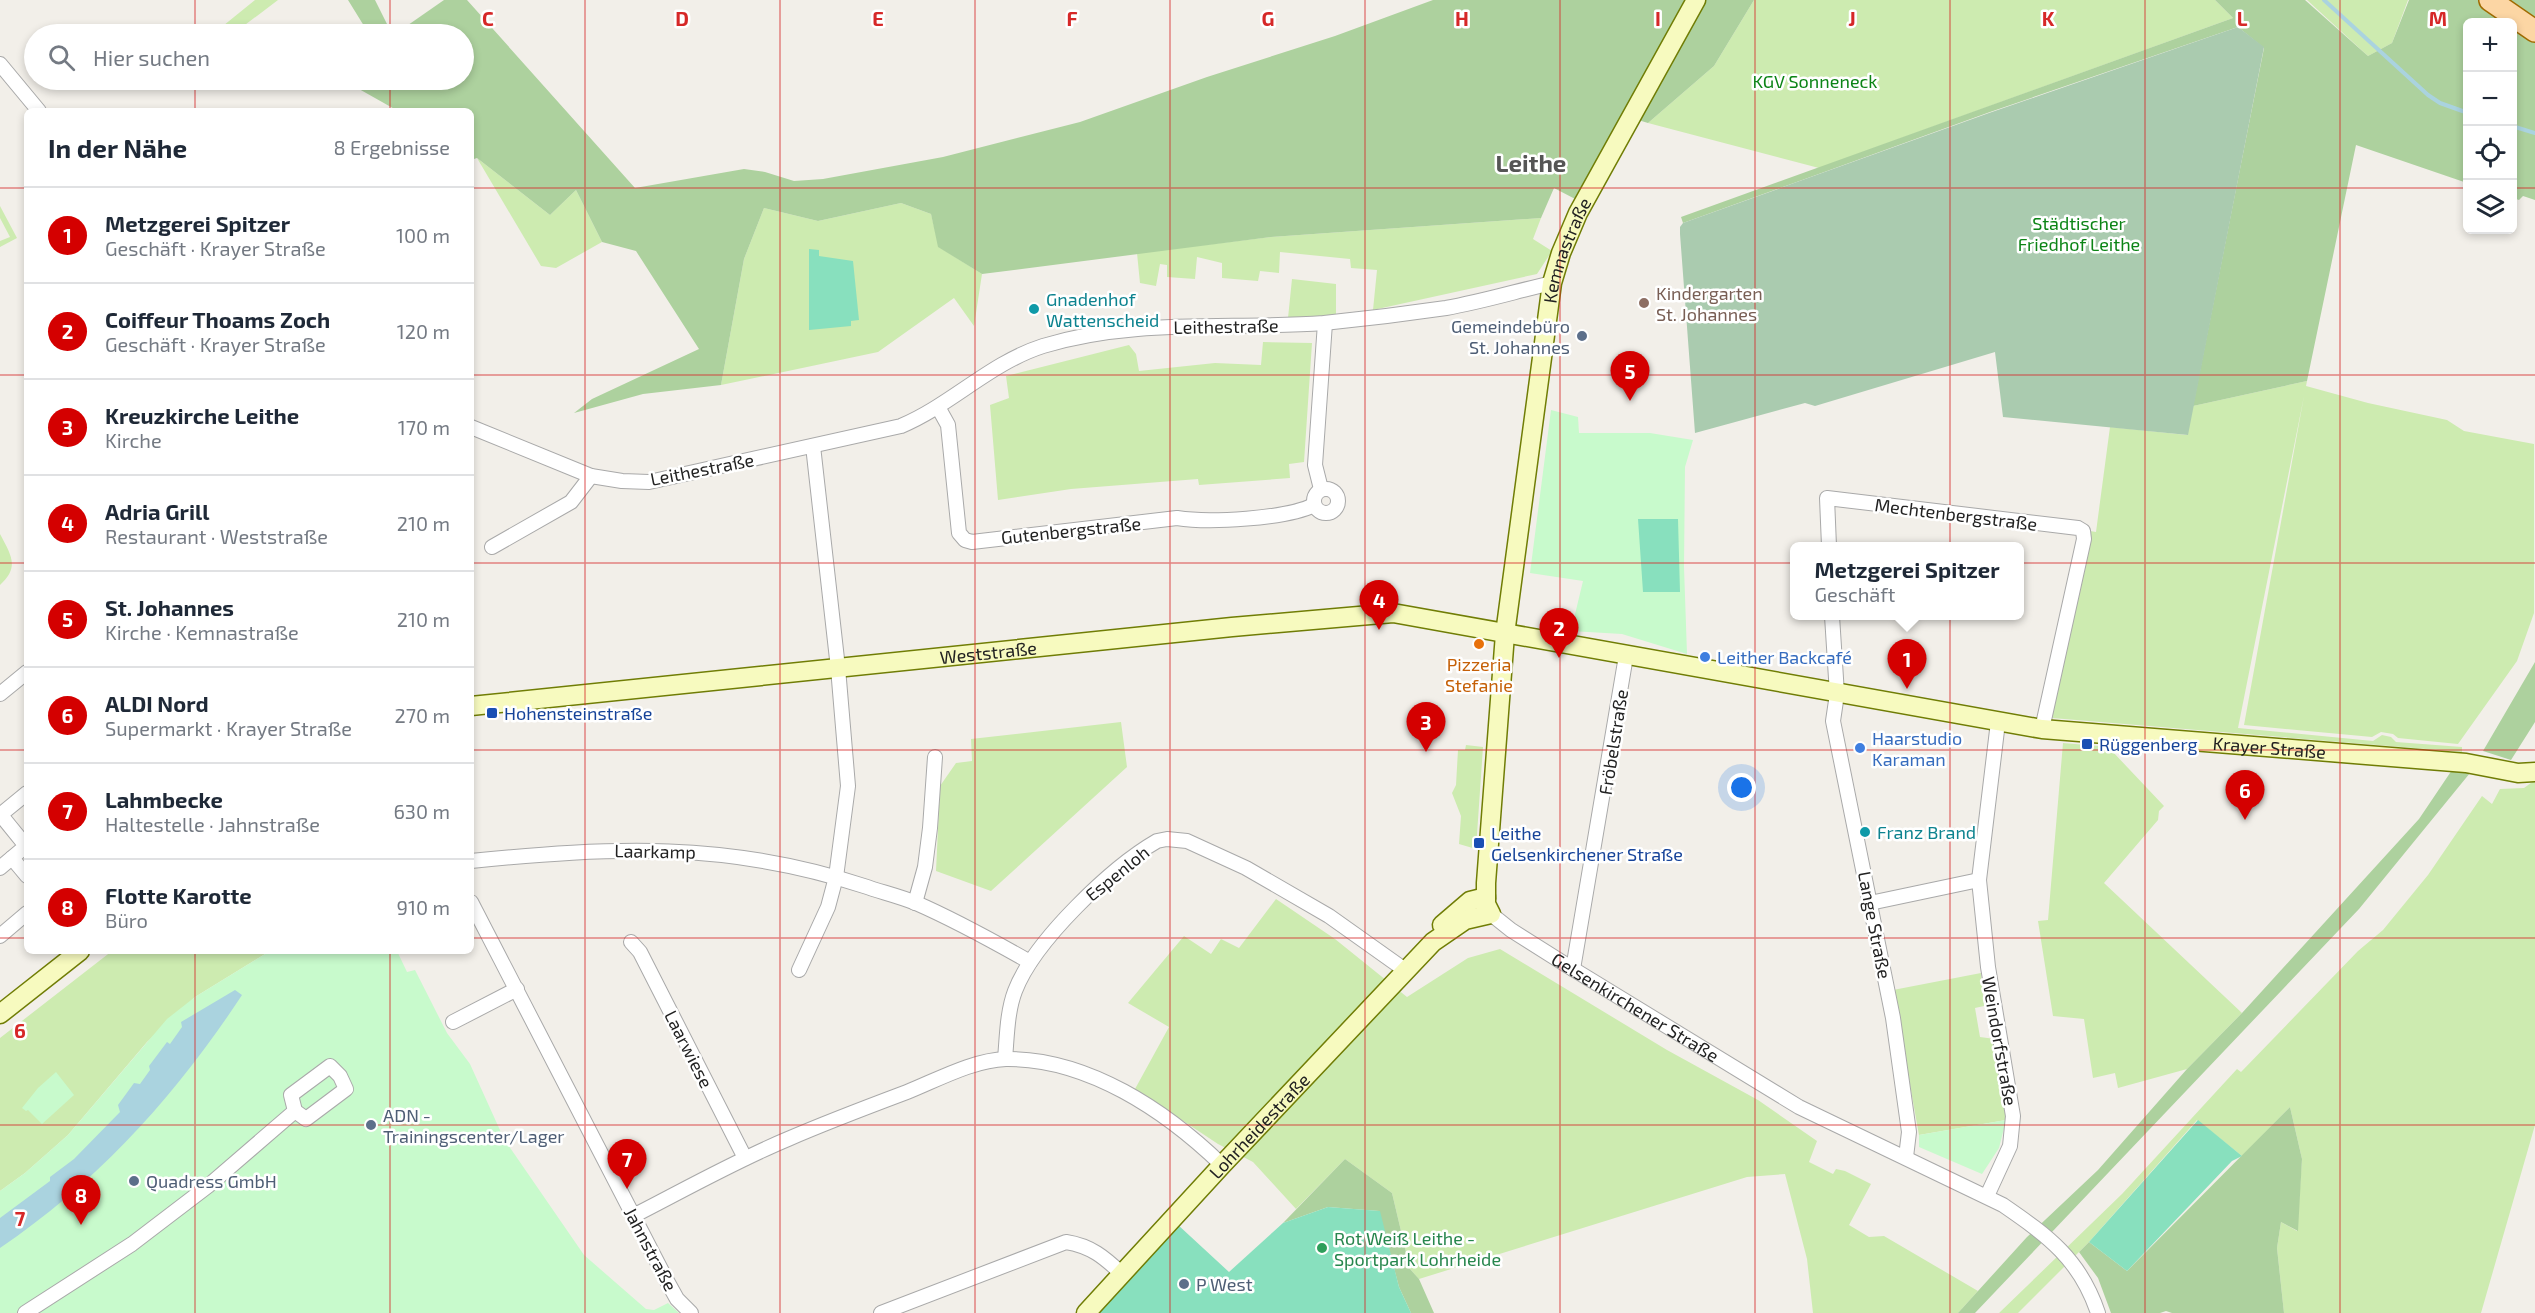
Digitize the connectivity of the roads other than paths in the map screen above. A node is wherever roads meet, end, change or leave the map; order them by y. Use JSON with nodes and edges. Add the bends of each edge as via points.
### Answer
{"nodes":[{"id":1,"x":1696,"y":0,"type":"edge"},
{"id":2,"x":2490,"y":0,"type":"edge"},
{"id":3,"x":2535,"y":31,"type":"edge"},
{"id":4,"x":0,"y":64,"type":"edge"},
{"id":5,"x":37,"y":108,"type":"edge"},
{"id":6,"x":1552,"y":283,"type":"junction"},
{"id":7,"x":1325,"y":322,"type":"junction"},
{"id":8,"x":938,"y":407,"type":"junction"},
{"id":9,"x":474,"y":428,"type":"edge"},
{"id":10,"x":813,"y":446,"type":"junction"},
{"id":11,"x":591,"y":476,"type":"junction"},
{"id":12,"x":1321,"y":489,"type":"junction"},
{"id":13,"x":1314,"y":504,"type":"junction"},
{"id":14,"x":1830,"y":542,"type":"edge"},
{"id":15,"x":492,"y":547,"type":"dead end"},
{"id":16,"x":1832,"y":620,"type":"edge"},
{"id":17,"x":1505,"y":634,"type":"junction"},
{"id":18,"x":1626,"y":656,"type":"junction"},
{"id":19,"x":838,"y":668,"type":"junction"},
{"id":20,"x":24,"y":678,"type":"edge"},
{"id":21,"x":0,"y":694,"type":"edge"},
{"id":22,"x":1837,"y":694,"type":"junction"},
{"id":23,"x":474,"y":706,"type":"edge"},
{"id":24,"x":1998,"y":723,"type":"junction"},
{"id":25,"x":2042,"y":729,"type":"junction"},
{"id":26,"x":935,"y":757,"type":"dead end"},
{"id":27,"x":2535,"y":772,"type":"edge"},
{"id":28,"x":24,"y":795,"type":"edge"},
{"id":29,"x":0,"y":815,"type":"edge"},
{"id":30,"x":24,"y":844,"type":"edge"},
{"id":31,"x":24,"y":848,"type":"edge"},
{"id":32,"x":12,"y":858,"type":"junction"},
{"id":33,"x":474,"y":861,"type":"edge"},
{"id":34,"x":0,"y":868,"type":"edge"},
{"id":35,"x":24,"y":872,"type":"edge"},
{"id":36,"x":836,"y":877,"type":"junction"},
{"id":37,"x":1979,"y":880,"type":"junction"},
{"id":38,"x":1486,"y":897,"type":"junction"},
{"id":39,"x":915,"y":903,"type":"junction"},
{"id":40,"x":1870,"y":903,"type":"junction"},
{"id":41,"x":474,"y":908,"type":"edge"},
{"id":42,"x":1491,"y":914,"type":"junction"},
{"id":43,"x":24,"y":916,"type":"edge"},
{"id":44,"x":0,"y":936,"type":"edge"},
{"id":45,"x":631,"y":942,"type":"dead end"},
{"id":46,"x":1433,"y":942,"type":"junction"},
{"id":47,"x":76,"y":954,"type":"edge"},
{"id":48,"x":1030,"y":962,"type":"junction"},
{"id":49,"x":1573,"y":969,"type":"junction"},
{"id":50,"x":799,"y":970,"type":"dead end"},
{"id":51,"x":1405,"y":970,"type":"junction"},
{"id":52,"x":517,"y":989,"type":"junction"},
{"id":53,"x":0,"y":1014,"type":"edge"},
{"id":54,"x":453,"y":1022,"type":"dead end"},
{"id":55,"x":1005,"y":1059,"type":"junction"},
{"id":56,"x":295,"y":1110,"type":"dead end"},
{"id":57,"x":1906,"y":1157,"type":"junction"},
{"id":58,"x":745,"y":1158,"type":"junction"},
{"id":59,"x":1222,"y":1165,"type":"junction"},
{"id":60,"x":1987,"y":1196,"type":"junction"},
{"id":61,"x":633,"y":1216,"type":"junction"},
{"id":62,"x":1122,"y":1274,"type":"junction"},
{"id":63,"x":25,"y":1313,"type":"edge"},
{"id":64,"x":691,"y":1313,"type":"edge"},
{"id":65,"x":881,"y":1313,"type":"edge"},
{"id":66,"x":1086,"y":1313,"type":"edge"},
{"id":67,"x":2098,"y":1313,"type":"edge"}],
"edges":[{"from":1,"to":6,"type":"street","name":"Kemnastraße","via":[[1578,213]]},
{"from":2,"to":3,"type":"main road"},
{"from":4,"to":5,"type":"street"},
{"from":6,"to":7,"type":"street","name":"Leithestraße","via":[[1448,308]]},
{"from":6,"to":17,"type":"street","name":"Kemnastraße"},
{"from":7,"to":8,"type":"street","name":"Leithestraße","via":[[1157,327],[1079,338],[1010,359]]},
{"from":7,"to":12,"type":"street","name":"Gutenbergstraße","via":[[1315,465]]},
{"from":8,"to":10,"type":"street","name":"Leithestraße","via":[[901,426]]},
{"from":8,"to":13,"type":"street","name":"Gutenbergstraße","via":[[948,425],[959,533],[972,542],[1177,518],[1200,522],[1299,512]]},
{"from":9,"to":11,"type":"street","name":"Leithestraße"},
{"from":10,"to":11,"type":"street","name":"Leithestraße","via":[[649,482]]},
{"from":10,"to":19,"type":"street"},
{"from":11,"to":15,"type":"street","via":[[571,502]]},
{"from":12,"to":13,"type":"street","via":[[1314,496]]},
{"from":12,"to":13,"type":"street","name":"Gutenbergstraße","via":[[1332,490],[1337,505],[1327,513]]},
{"from":14,"to":25,"type":"street","name":"Mechtenbergstraße","via":[[1827,498],[2083,531]]},
{"from":16,"to":22,"type":"street","name":"Lange Straße"},
{"from":17,"to":18,"type":"street","name":"Krayer Straße"},
{"from":17,"to":19,"type":"street","name":"Weststraße","via":[[1394,613]]},
{"from":17,"to":38,"type":"street"},
{"from":18,"to":22,"type":"street","name":"Krayer Straße"},
{"from":18,"to":49,"type":"street","name":"Fröbelstraße"},
{"from":19,"to":23,"type":"street","name":"Weststraße"},
{"from":19,"to":36,"type":"street","via":[[848,786]]},
{"from":20,"to":21,"type":"street"},
{"from":22,"to":24,"type":"street","name":"Krayer Straße"},
{"from":22,"to":40,"type":"street","name":"Lange Straße","via":[[1833,721]]},
{"from":24,"to":25,"type":"street","name":"Krayer Straße"},
{"from":24,"to":37,"type":"street","name":"Weindorfstraße"},
{"from":25,"to":27,"type":"street","name":"Krayer Straße"},
{"from":26,"to":39,"type":"street","via":[[925,867]]},
{"from":28,"to":29,"type":"street"},
{"from":29,"to":30,"type":"street"},
{"from":31,"to":32,"type":"street"},
{"from":32,"to":34,"type":"street"},
{"from":32,"to":35,"type":"street"},
{"from":33,"to":36,"type":"street","name":"Laarkamp","via":[[649,849],[767,861]]},
{"from":36,"to":39,"type":"street","name":"Laarkamp"},
{"from":36,"to":50,"type":"street","via":[[823,922]]},
{"from":37,"to":40,"type":"street"},
{"from":37,"to":60,"type":"street","name":"Weindorfstraße","via":[[1988,967],[2013,1116],[2007,1157]]},
{"from":38,"to":42,"type":"street"},
{"from":38,"to":46,"type":"street","name":"Lohrheidestraße","via":[[1470,901],[1458,910],[1437,929]]},
{"from":39,"to":48,"type":"street","name":"Laarkamp"},
{"from":40,"to":57,"type":"street","name":"Lange Straße","via":[[1902,1075],[1909,1132]]},
{"from":41,"to":52,"type":"street","name":"Jahnstraße"},
{"from":42,"to":46,"type":"street","name":"Lohrheidestraße","via":[[1465,920]]},
{"from":42,"to":49,"type":"street","name":"Gelsenkirchener Straße"},
{"from":43,"to":44,"type":"street"},
{"from":45,"to":58,"type":"street","name":"Laarwiese","via":[[640,952]]},
{"from":46,"to":51,"type":"street","name":"Lohrheidestraße"},
{"from":47,"to":53,"type":"street"},
{"from":48,"to":51,"type":"street","name":"Espenloh","via":[[1095,890],[1149,846],[1167,839],[1187,841],[1246,868],[1329,916]]},
{"from":48,"to":55,"type":"street","name":"Espenloh","via":[[1012,1001]]},
{"from":49,"to":57,"type":"street","name":"Gelsenkirchener Straße","via":[[1799,1107]]},
{"from":51,"to":59,"type":"street","name":"Lohrheidestraße"},
{"from":52,"to":54,"type":"street"},
{"from":52,"to":61,"type":"street","name":"Jahnstraße"},
{"from":55,"to":58,"type":"street","via":[[970,1067]]},
{"from":55,"to":59,"type":"street","via":[[1054,1065],[1135,1097],[1191,1135]]},
{"from":56,"to":63,"type":"street","via":[[208,1186],[132,1244]]},
{"from":57,"to":60,"type":"street","name":"Gelsenkirchener Straße"},
{"from":58,"to":61,"type":"street"},
{"from":59,"to":62,"type":"street","name":"Lohrheidestraße"},
{"from":60,"to":67,"type":"street","name":"Gelsenkirchener Straße","via":[[2033,1226],[2079,1270]]},
{"from":61,"to":64,"type":"street","name":"Jahnstraße","via":[[677,1299]]},
{"from":62,"to":65,"type":"street","via":[[1099,1252],[1066,1242]]},
{"from":62,"to":66,"type":"street","name":"Lohrheidestraße"}]}
